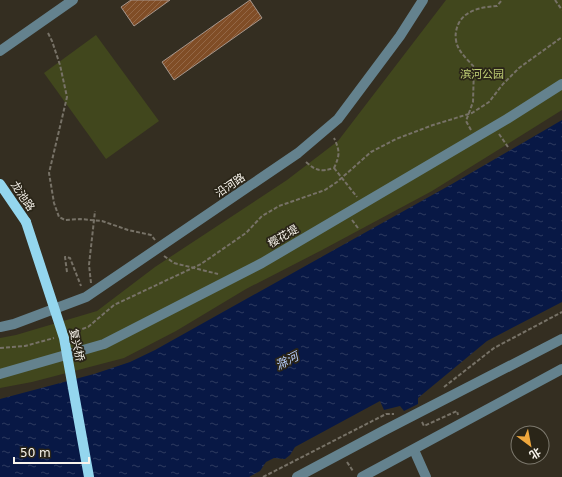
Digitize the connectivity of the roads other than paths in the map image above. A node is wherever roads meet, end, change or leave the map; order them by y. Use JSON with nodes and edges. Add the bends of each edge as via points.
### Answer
{"nodes":[{"id":1,"x":73,"y":0,"type":"edge"},
{"id":2,"x":423,"y":0,"type":"edge"},
{"id":3,"x":0,"y":51,"type":"edge"},
{"id":4,"x":562,"y":84,"type":"edge"},
{"id":5,"x":0,"y":184,"type":"edge"},
{"id":6,"x":26,"y":222,"type":"joint"},
{"id":7,"x":0,"y":327,"type":"edge"},
{"id":8,"x":562,"y":339,"type":"edge"},
{"id":9,"x":562,"y":369,"type":"edge"},
{"id":10,"x":0,"y":374,"type":"edge"},
{"id":11,"x":414,"y":450,"type":"junction"},
{"id":12,"x":89,"y":477,"type":"edge"},
{"id":13,"x":297,"y":477,"type":"edge"},
{"id":14,"x":362,"y":477,"type":"edge"},
{"id":15,"x":426,"y":477,"type":"edge"}],
"edges":[{"from":1,"to":3,"type":"street"},
{"from":2,"to":7,"type":"street","name":"沿河路","via":[[400,36],[338,119],[298,153],[86,297]]},
{"from":4,"to":10,"type":"street","name":"樱花堤","via":[[262,263],[104,344]]},
{"from":5,"to":6,"type":"main road","name":"龙池路"},
{"from":6,"to":12,"type":"main road","name":"复兴桥","bridge":true,"via":[[64,338]]},
{"from":8,"to":13,"type":"street"},
{"from":9,"to":11,"type":"street"},
{"from":11,"to":14,"type":"street"},
{"from":11,"to":15,"type":"street"}]}
